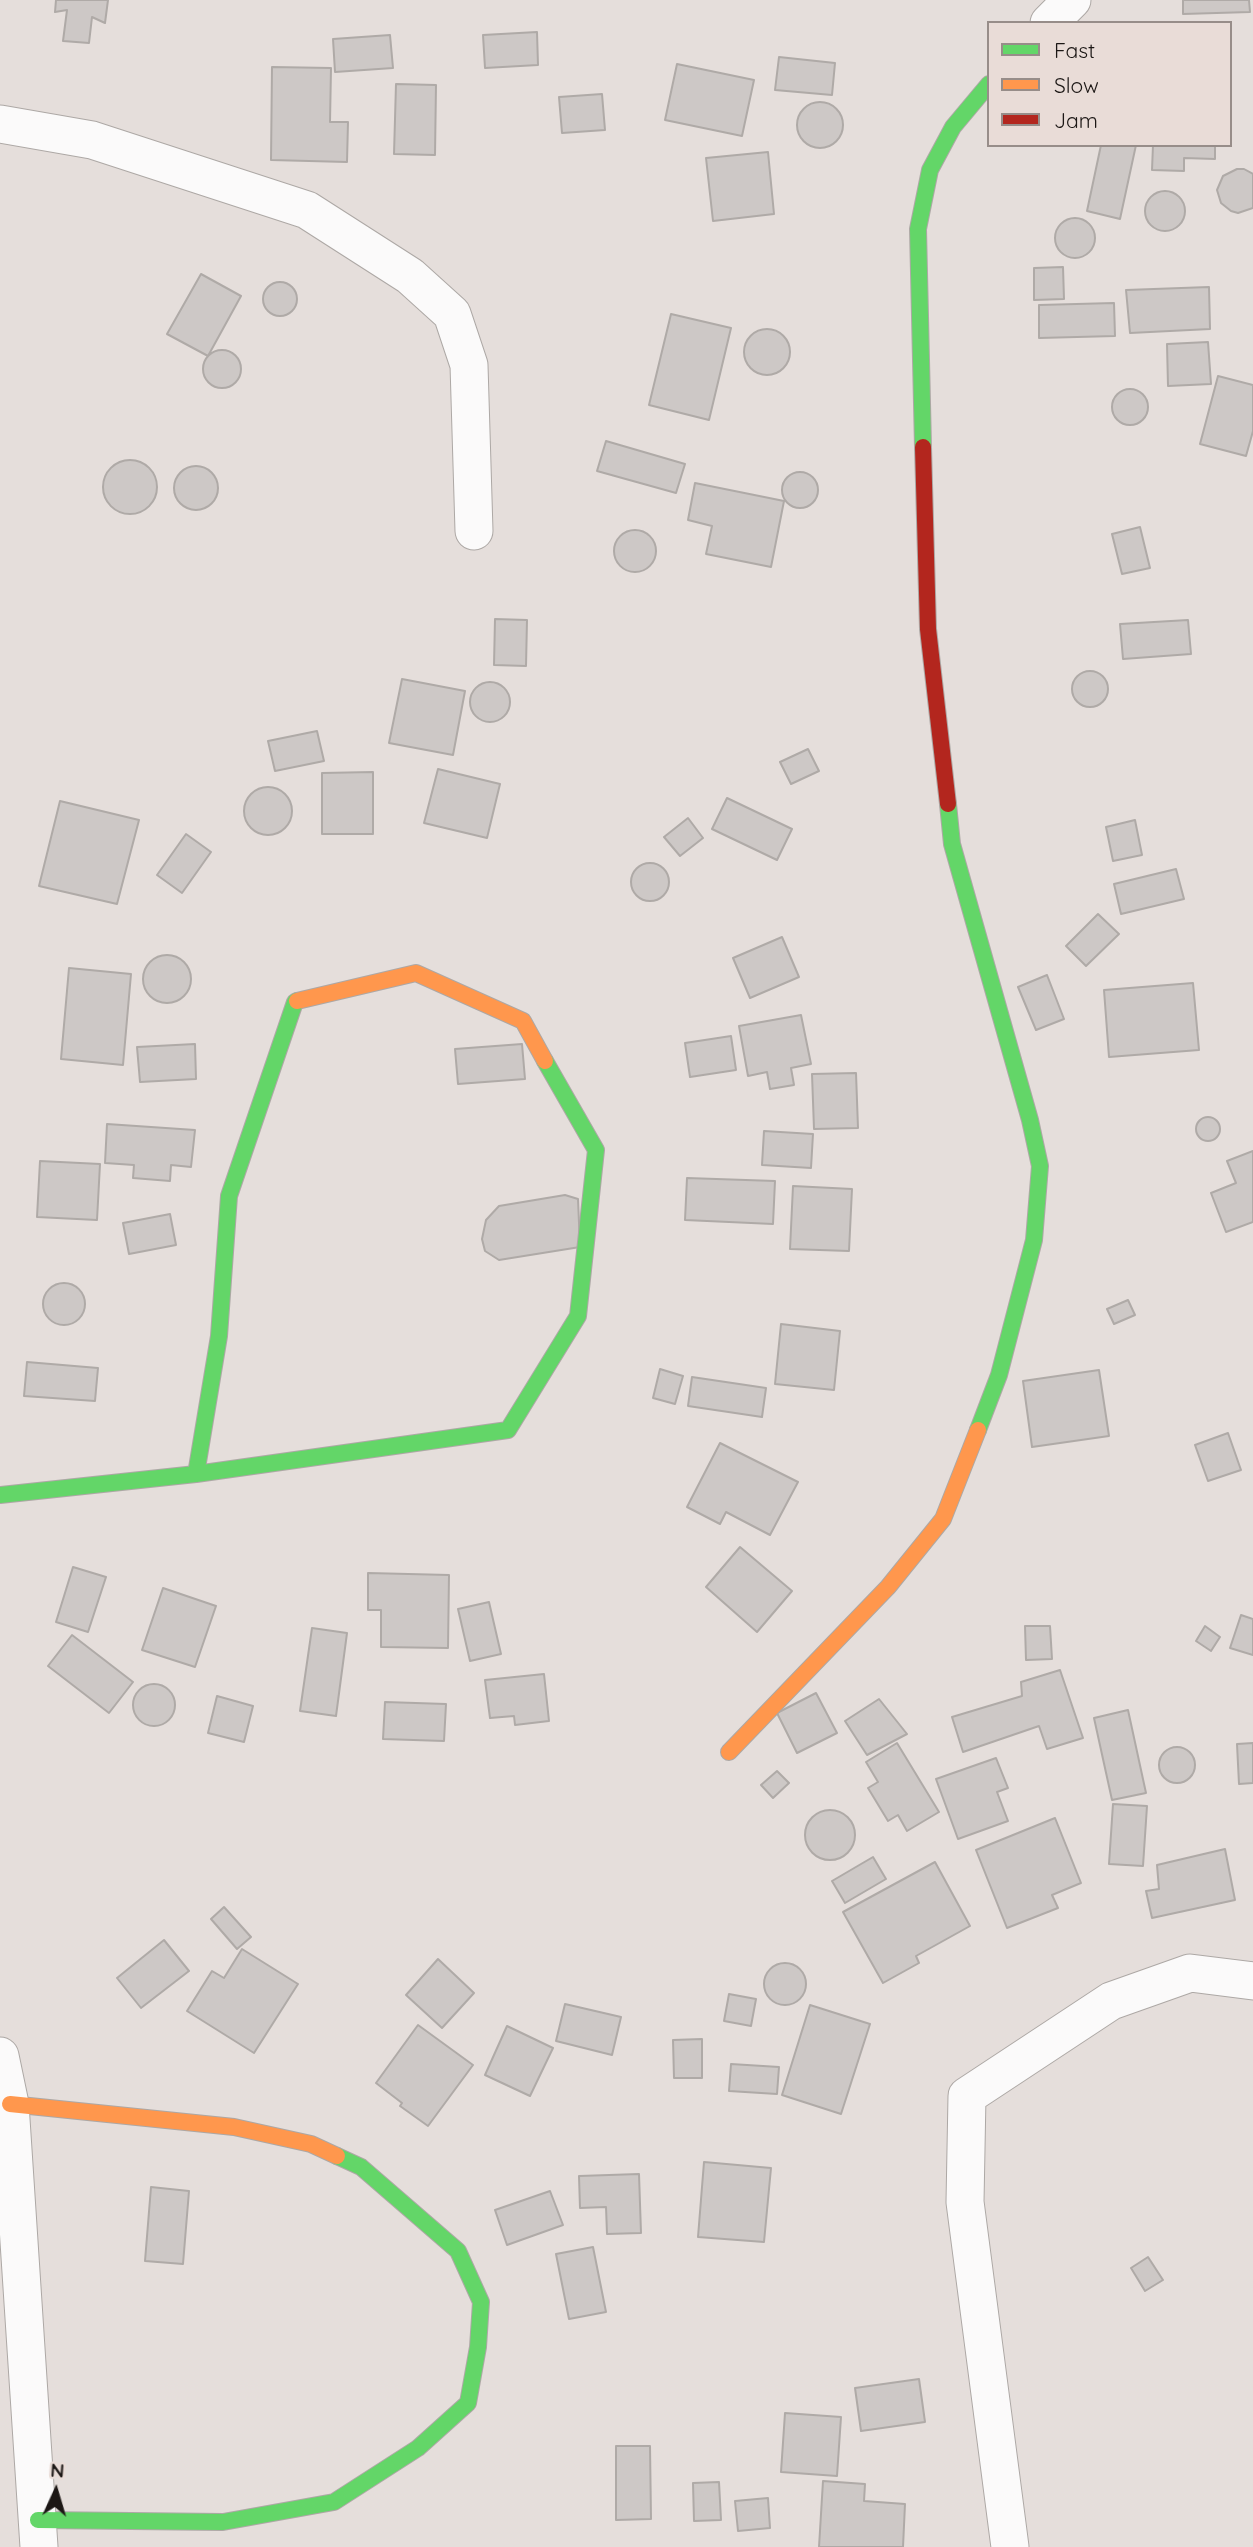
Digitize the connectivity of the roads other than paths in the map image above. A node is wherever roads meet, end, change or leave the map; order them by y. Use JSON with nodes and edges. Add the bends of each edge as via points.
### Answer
{"nodes":[{"id":1,"x":1072,"y":0,"type":"edge"},
{"id":2,"x":1051,"y":21,"type":"edge"},
{"id":3,"x":987,"y":86,"type":"edge"},
{"id":4,"x":0,"y":124,"type":"edge"},
{"id":5,"x":474,"y":531,"type":"dead end"},
{"id":6,"x":196,"y":1474,"type":"junction"},
{"id":7,"x":0,"y":1495,"type":"edge"},
{"id":8,"x":729,"y":1752,"type":"dead end"},
{"id":9,"x":1253,"y":1981,"type":"edge"},
{"id":10,"x":0,"y":2056,"type":"edge"},
{"id":11,"x":10,"y":2104,"type":"junction"},
{"id":12,"x":7,"y":2175,"type":"edge"},
{"id":13,"x":39,"y":2534,"type":"edge"},
{"id":14,"x":1010,"y":2547,"type":"edge"}],
"edges":[{"from":1,"to":2,"type":"street"},
{"from":3,"to":8,"type":"street","via":[[953,127],[930,170],[918,229],[928,629],[952,844],[1040,1166],[1034,1240],[999,1375],[943,1519],[888,1587]]},
{"from":4,"to":5,"type":"street","via":[[92,140],[307,210],[410,276],[452,314],[469,365]]},
{"from":6,"to":6,"type":"street","via":[[508,1430],[578,1316],[596,1150],[523,1021],[416,973],[295,1002],[229,1196],[219,1336]]},
{"from":6,"to":7,"type":"street"},
{"from":9,"to":14,"type":"street","via":[[1190,1973],[1111,2001],[967,2096],[965,2202]]},
{"from":10,"to":11,"type":"street"},
{"from":11,"to":12,"type":"street"},
{"from":11,"to":13,"type":"street","via":[[234,2127],[312,2144],[361,2167],[458,2251],[481,2302],[467,2403],[418,2448],[334,2502],[223,2522]]},
{"from":12,"to":13,"type":"street"}]}
